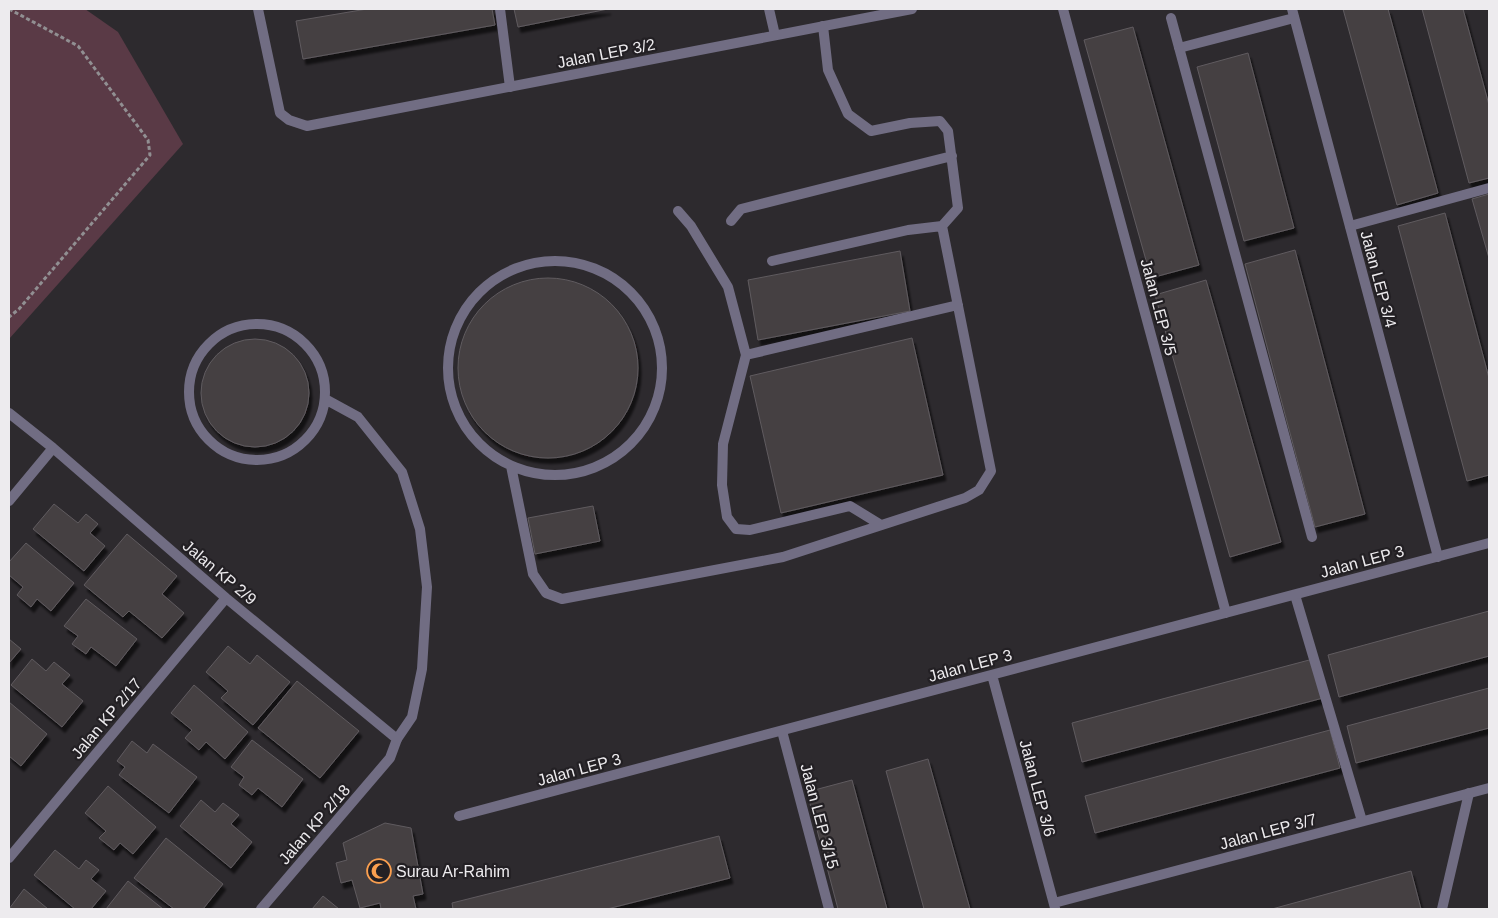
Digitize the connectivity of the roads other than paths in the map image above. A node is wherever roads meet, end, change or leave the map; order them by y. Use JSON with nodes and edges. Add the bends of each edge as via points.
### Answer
{"nodes":[{"id":1,"x":258,"y":9,"type":"edge"},
{"id":2,"x":500,"y":9,"type":"edge"},
{"id":3,"x":769,"y":9,"type":"edge"},
{"id":4,"x":912,"y":9,"type":"edge"},
{"id":5,"x":1063,"y":9,"type":"edge"},
{"id":6,"x":1293,"y":13,"type":"edge"},
{"id":7,"x":1171,"y":18,"type":"dead end"},
{"id":8,"x":823,"y":26,"type":"junction"},
{"id":9,"x":775,"y":35,"type":"junction"},
{"id":10,"x":1179,"y":48,"type":"junction"},
{"id":11,"x":510,"y":87,"type":"junction"},
{"id":12,"x":952,"y":156,"type":"junction"},
{"id":13,"x":1489,"y":188,"type":"edge"},
{"id":14,"x":678,"y":212,"type":"dead end"},
{"id":15,"x":731,"y":220,"type":"dead end"},
{"id":16,"x":942,"y":226,"type":"junction"},
{"id":17,"x":1350,"y":226,"type":"junction"},
{"id":18,"x":772,"y":261,"type":"dead end"},
{"id":19,"x":958,"y":305,"type":"junction"},
{"id":20,"x":746,"y":356,"type":"junction"},
{"id":21,"x":325,"y":399,"type":"junction"},
{"id":22,"x":9,"y":413,"type":"edge"},
{"id":23,"x":53,"y":448,"type":"junction"},
{"id":24,"x":511,"y":466,"type":"junction"},
{"id":25,"x":9,"y":501,"type":"edge"},
{"id":26,"x":881,"y":526,"type":"junction"},
{"id":27,"x":1312,"y":537,"type":"dead end"},
{"id":28,"x":1489,"y":543,"type":"edge"},
{"id":29,"x":1438,"y":557,"type":"junction"},
{"id":30,"x":1295,"y":595,"type":"junction"},
{"id":31,"x":226,"y":598,"type":"junction"},
{"id":32,"x":1226,"y":613,"type":"junction"},
{"id":33,"x":992,"y":675,"type":"junction"},
{"id":34,"x":782,"y":730,"type":"junction"},
{"id":35,"x":397,"y":739,"type":"junction"},
{"id":36,"x":1489,"y":788,"type":"edge"},
{"id":37,"x":1468,"y":793,"type":"junction"},
{"id":38,"x":459,"y":816,"type":"dead end"},
{"id":39,"x":1362,"y":822,"type":"junction"},
{"id":40,"x":9,"y":858,"type":"edge"},
{"id":41,"x":1054,"y":906,"type":"edge"},
{"id":42,"x":261,"y":909,"type":"edge"},
{"id":43,"x":829,"y":909,"type":"edge"},
{"id":44,"x":1442,"y":909,"type":"edge"}],
"edges":[{"from":1,"to":11,"type":"street","name":"Jalan LEP 3/2","via":[[280,113],[306,126]]},
{"from":2,"to":11,"type":"street"},
{"from":3,"to":9,"type":"street"},
{"from":4,"to":8,"type":"street","name":"Jalan LEP 3/2"},
{"from":5,"to":32,"type":"street","name":"Jalan LEP 3/5"},
{"from":6,"to":10,"type":"street"},
{"from":6,"to":17,"type":"street","name":"Jalan LEP 3/4"},
{"from":7,"to":10,"type":"street"},
{"from":8,"to":9,"type":"street","name":"Jalan LEP 3/2"},
{"from":8,"to":12,"type":"street","via":[[828,70],[848,114],[872,131],[940,121],[948,131]]},
{"from":9,"to":11,"type":"street","name":"Jalan LEP 3/2"},
{"from":10,"to":27,"type":"street"},
{"from":12,"to":15,"type":"street","via":[[740,209]]},
{"from":12,"to":16,"type":"street","via":[[958,208]]},
{"from":13,"to":17,"type":"street"},
{"from":14,"to":20,"type":"street","via":[[728,287]]},
{"from":16,"to":18,"type":"street","via":[[908,230]]},
{"from":16,"to":19,"type":"street"},
{"from":17,"to":29,"type":"street","name":"Jalan LEP 3/4"},
{"from":19,"to":20,"type":"street"},
{"from":19,"to":26,"type":"street","via":[[992,471],[979,490],[965,498]]},
{"from":20,"to":26,"type":"street","via":[[724,444],[722,485],[727,518],[736,530],[750,530],[850,506]]},
{"from":21,"to":21,"type":"street","via":[[321,415],[304,441],[277,457],[262,460],[238,457],[217,447],[196,423],[189,393],[196,362],[205,349],[230,330],[261,324],[291,333],[309,348],[321,368]]},
{"from":21,"to":35,"type":"street","via":[[358,417],[402,472],[420,529],[427,586],[422,669],[412,716]]},
{"from":22,"to":23,"type":"street","name":"Jalan KP 2/9"},
{"from":23,"to":25,"type":"street"},
{"from":23,"to":31,"type":"street","name":"Jalan KP 2/9"},
{"from":24,"to":24,"type":"street","via":[[474,438],[452,398],[449,352],[456,330],[466,309],[499,277],[543,262],[566,261],[589,266],[628,289],[644,307],[655,327],[663,372],[651,417],[632,442],[601,465],[556,475],[533,473]]},
{"from":24,"to":26,"type":"street","via":[[533,574],[546,593],[562,599],[783,557]]},
{"from":28,"to":29,"type":"street","name":"Jalan LEP 3"},
{"from":29,"to":30,"type":"street","name":"Jalan LEP 3"},
{"from":30,"to":32,"type":"street","name":"Jalan LEP 3"},
{"from":30,"to":39,"type":"street"},
{"from":31,"to":35,"type":"street","name":"Jalan KP 2/9"},
{"from":31,"to":40,"type":"street","name":"Jalan KP 2/17"},
{"from":32,"to":33,"type":"street","name":"Jalan LEP 3"},
{"from":33,"to":34,"type":"street","name":"Jalan LEP 3"},
{"from":33,"to":41,"type":"street","name":"Jalan LEP 3/6"},
{"from":34,"to":38,"type":"street","name":"Jalan LEP 3"},
{"from":34,"to":43,"type":"street","name":"Jalan LEP 3/15"},
{"from":35,"to":42,"type":"street","name":"Jalan KP 2/18","via":[[390,758]]},
{"from":36,"to":37,"type":"street","name":"Jalan LEP 3/7"},
{"from":37,"to":39,"type":"street","name":"Jalan LEP 3/7"},
{"from":37,"to":44,"type":"street"},
{"from":39,"to":41,"type":"street","name":"Jalan LEP 3/7"}]}
